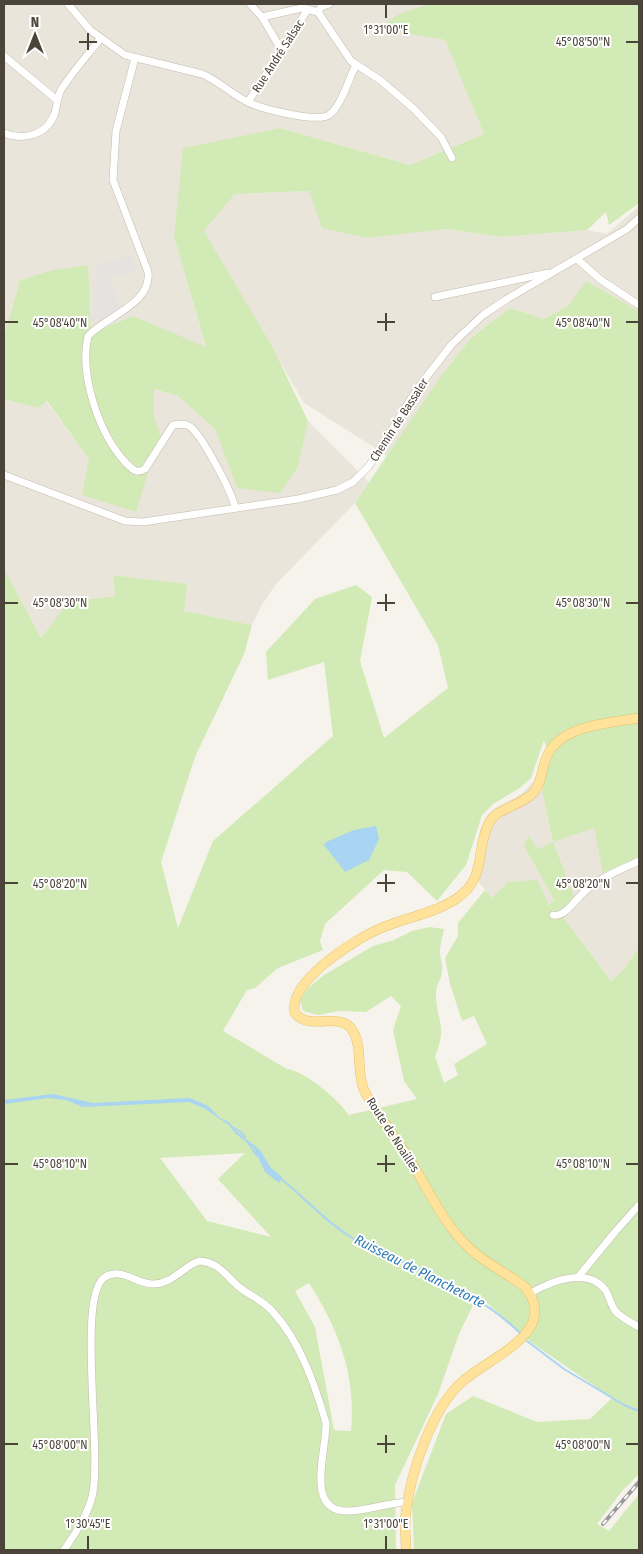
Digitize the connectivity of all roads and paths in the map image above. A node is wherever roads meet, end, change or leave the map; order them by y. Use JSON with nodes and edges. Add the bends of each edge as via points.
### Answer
{"nodes":[{"id":1,"x":68,"y":4,"type":"edge"},
{"id":2,"x":250,"y":4,"type":"edge"},
{"id":3,"x":329,"y":4,"type":"edge"},
{"id":4,"x":308,"y":9,"type":"junction"},
{"id":5,"x":318,"y":12,"type":"junction"},
{"id":6,"x":262,"y":17,"type":"junction"},
{"id":7,"x":101,"y":38,"type":"junction"},
{"id":8,"x":282,"y":51,"type":"junction"},
{"id":9,"x":4,"y":56,"type":"edge"},
{"id":10,"x":135,"y":58,"type":"junction"},
{"id":11,"x":356,"y":65,"type":"junction"},
{"id":12,"x":57,"y":100,"type":"junction"},
{"id":13,"x":248,"y":102,"type":"junction"},
{"id":14,"x":4,"y":133,"type":"edge"},
{"id":15,"x":452,"y":158,"type":"dead end"},
{"id":16,"x":639,"y":218,"type":"edge"},
{"id":17,"x":577,"y":259,"type":"junction"},
{"id":18,"x":555,"y":272,"type":"junction"},
{"id":19,"x":435,"y":297,"type":"dead end"},
{"id":20,"x":639,"y":305,"type":"edge"},
{"id":21,"x":4,"y":475,"type":"edge"},
{"id":22,"x":236,"y":508,"type":"junction"},
{"id":23,"x":639,"y":718,"type":"edge"},
{"id":24,"x":639,"y":861,"type":"edge"},
{"id":25,"x":553,"y":914,"type":"dead end"},
{"id":26,"x":639,"y":1205,"type":"edge"},
{"id":27,"x":579,"y":1276,"type":"junction"},
{"id":28,"x":531,"y":1293,"type":"junction"},
{"id":29,"x":639,"y":1327,"type":"edge"},
{"id":30,"x":407,"y":1502,"type":"junction"},
{"id":31,"x":64,"y":1550,"type":"edge"},
{"id":32,"x":406,"y":1550,"type":"edge"}],
"edges":[{"from":1,"to":7,"type":"street"},
{"from":2,"to":6,"type":"street"},
{"from":3,"to":5,"type":"street"},
{"from":4,"to":5,"type":"street"},
{"from":4,"to":6,"type":"street"},
{"from":4,"to":8,"type":"street","name":"Rue André Salsac"},
{"from":5,"to":11,"type":"street","via":[[350,61]]},
{"from":6,"to":8,"type":"street"},
{"from":7,"to":10,"type":"street"},
{"from":7,"to":12,"type":"street"},
{"from":8,"to":13,"type":"street","name":"Rue André Salsac"},
{"from":9,"to":12,"type":"street"},
{"from":10,"to":13,"type":"street","via":[[213,78]]},
{"from":10,"to":22,"type":"street","via":[[116,131],[113,180],[149,280],[141,295],[88,336],[90,388],[104,432],[134,472],[145,469],[173,425],[190,426],[229,488]]},
{"from":11,"to":13,"type":"street","via":[[349,84],[328,116],[319,119],[305,117]]},
{"from":11,"to":15,"type":"street","via":[[380,80],[433,127]]},
{"from":12,"to":14,"type":"street","via":[[55,113],[42,130],[19,137]]},
{"from":16,"to":17,"type":"street","name":"Chemin de Bassaler","via":[[627,229]]},
{"from":17,"to":18,"type":"street","name":"Chemin de Bassaler"},
{"from":17,"to":20,"type":"street","via":[[601,280]]},
{"from":18,"to":19,"type":"street"},
{"from":18,"to":22,"type":"street","name":"Chemin de Bassaler","via":[[483,315],[452,344],[417,389],[369,466],[353,482],[337,490],[306,497]]},
{"from":21,"to":22,"type":"street","name":"Chemin de Bassaler","via":[[125,521],[144,522]]},
{"from":23,"to":28,"type":"main road","name":"Route de Noailles","via":[[576,732],[557,742],[547,755],[533,793],[490,821],[477,873],[462,895],[448,904],[381,928],[353,943],[308,980],[294,1002],[295,1013],[301,1019],[340,1022],[352,1029],[364,1090],[441,1214],[476,1254]]},
{"from":24,"to":25,"type":"street","via":[[610,873],[562,914]]},
{"from":26,"to":27,"type":"street"},
{"from":27,"to":28,"type":"street"},
{"from":27,"to":29,"type":"street","via":[[600,1284],[614,1310]]},
{"from":28,"to":30,"type":"main road","via":[[535,1314],[530,1329],[463,1381],[442,1405]]},
{"from":30,"to":31,"type":"street","via":[[351,1511],[337,1510],[326,1501],[320,1487],[326,1423],[297,1345],[263,1302],[240,1288],[214,1263],[199,1261],[163,1283],[151,1284],[125,1275],[111,1275],[97,1288],[93,1299],[90,1352],[96,1434],[94,1484],[86,1514]]},
{"from":30,"to":32,"type":"main road"}]}
